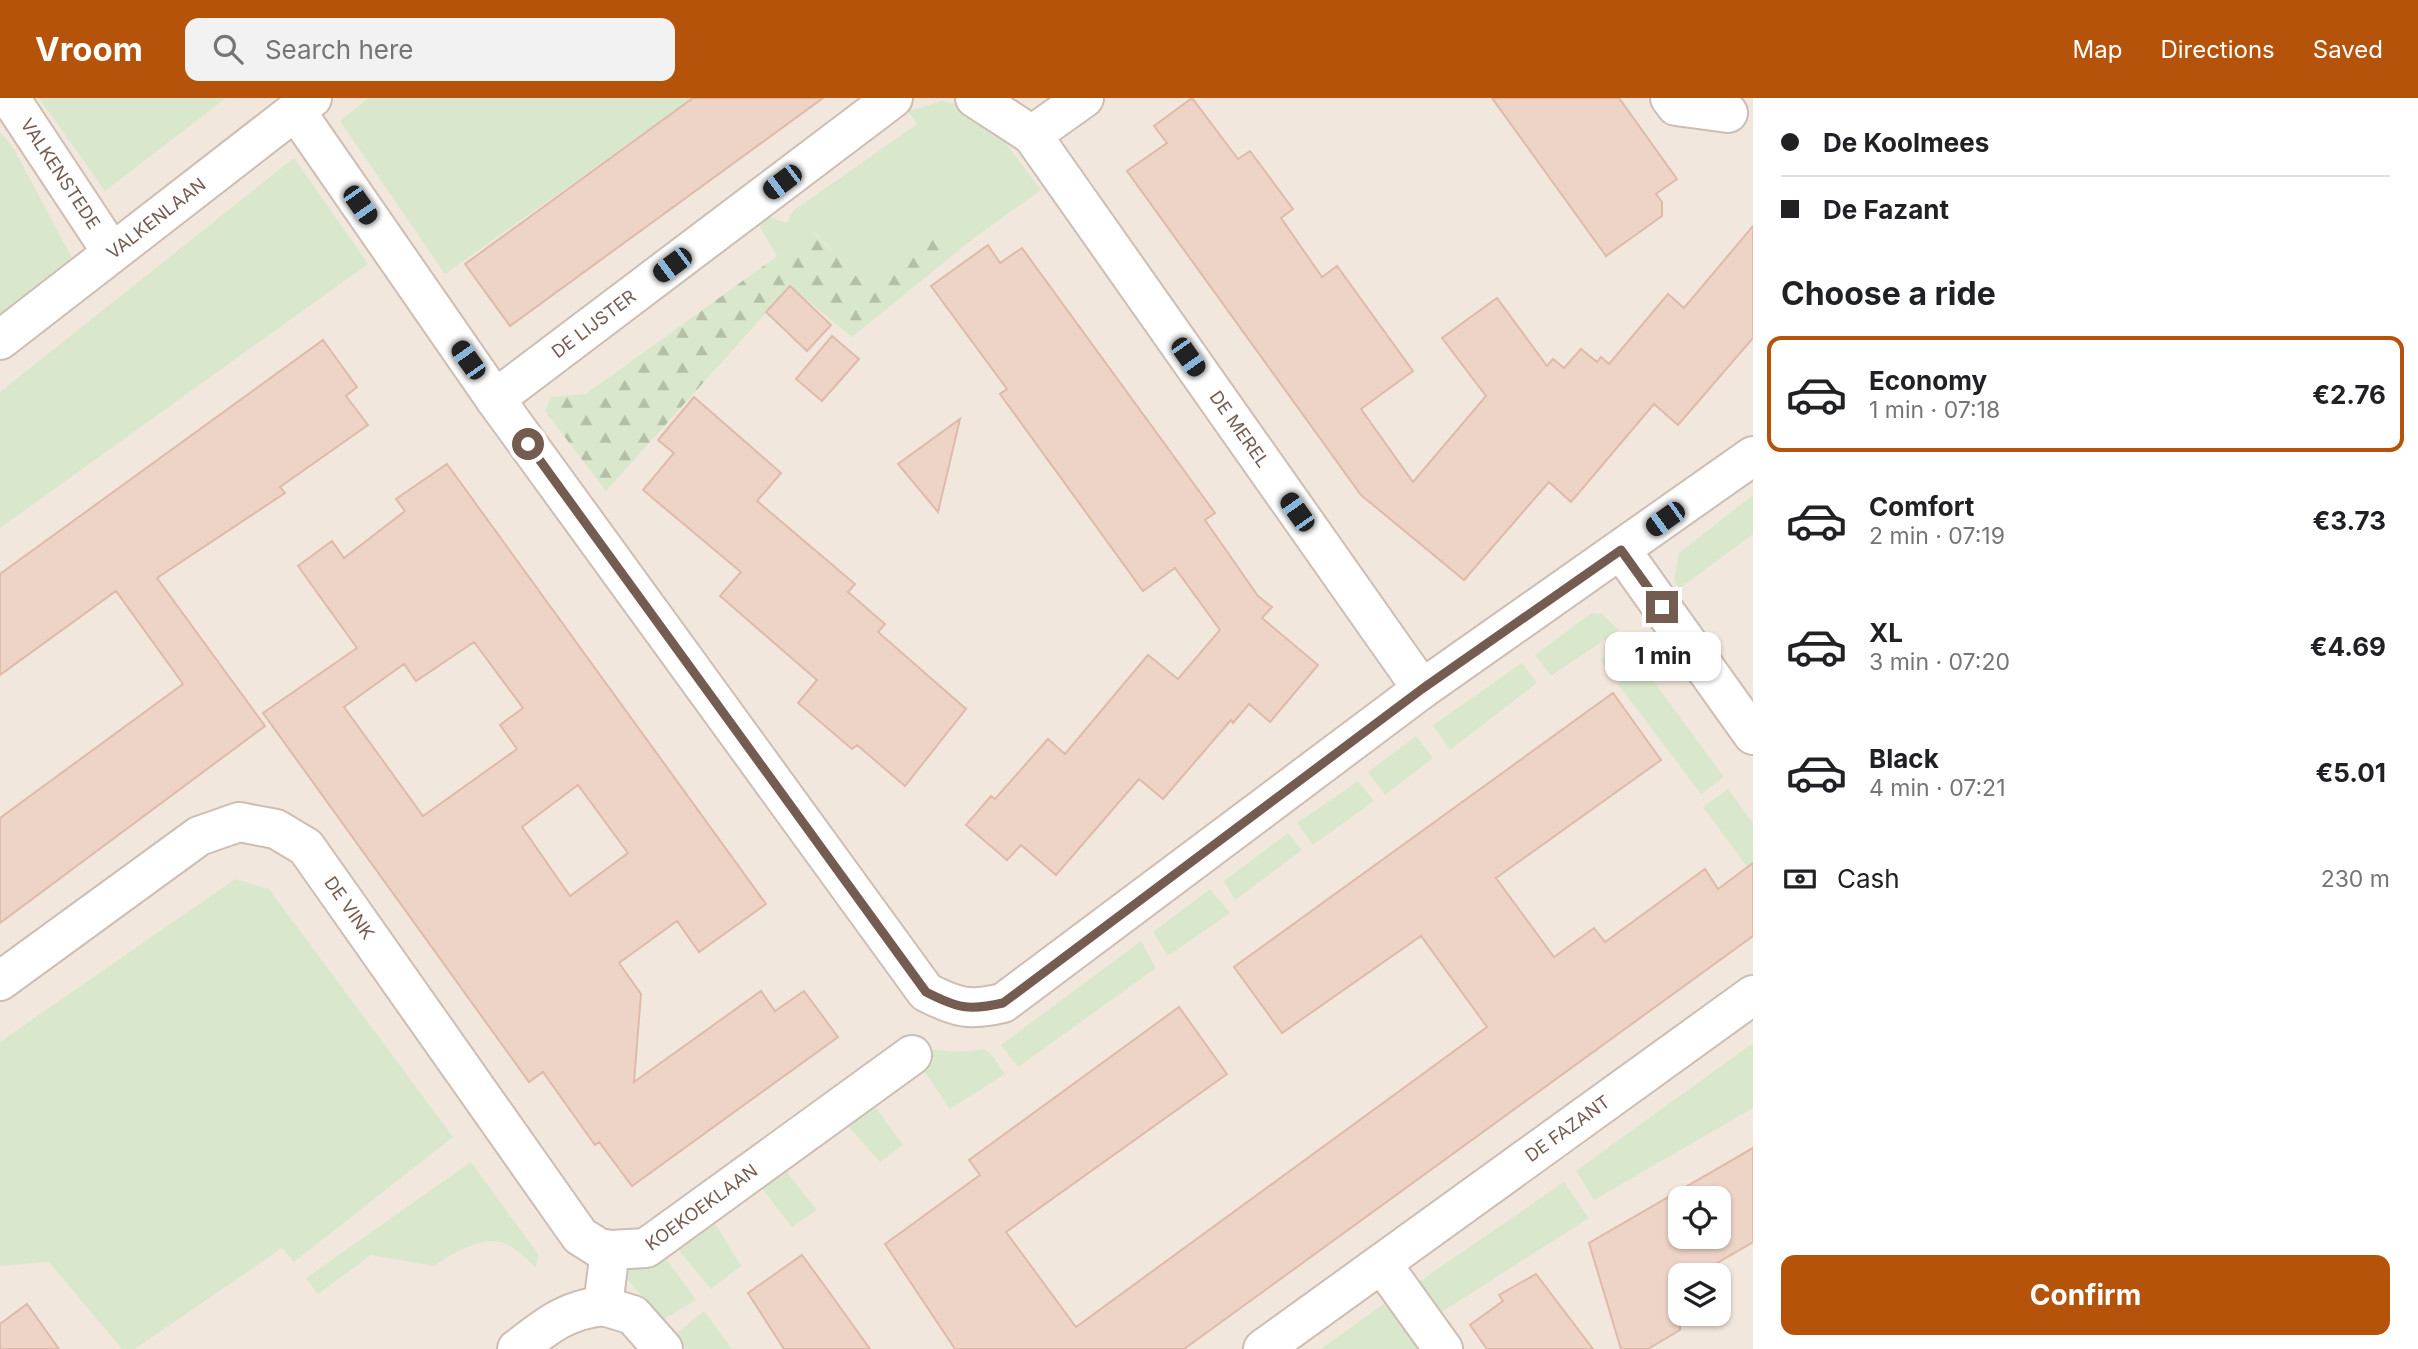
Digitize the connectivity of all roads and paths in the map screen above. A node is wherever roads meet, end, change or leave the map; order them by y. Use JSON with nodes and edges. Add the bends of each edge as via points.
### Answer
{"nodes":[{"id":1,"x":10,"y":98,"type":"edge"},
{"id":2,"x":893,"y":98,"type":"edge"},
{"id":3,"x":975,"y":98,"type":"edge"},
{"id":4,"x":1084,"y":98,"type":"edge"},
{"id":5,"x":1670,"y":98,"type":"edge"},
{"id":6,"x":304,"y":106,"type":"edge"},
{"id":7,"x":1728,"y":113,"type":"dead end"},
{"id":8,"x":1032,"y":135,"type":"junction"},
{"id":9,"x":111,"y":251,"type":"junction"},
{"id":10,"x":0,"y":340,"type":"edge"},
{"id":11,"x":495,"y":399,"type":"junction"},
{"id":12,"x":1753,"y":456,"type":"edge"},
{"id":13,"x":1621,"y":550,"type":"junction"},
{"id":14,"x":1422,"y":689,"type":"junction"},
{"id":15,"x":1753,"y":735,"type":"edge"},
{"id":16,"x":0,"y":981,"type":"edge"},
{"id":17,"x":1753,"y":995,"type":"edge"},
{"id":18,"x":912,"y":1055,"type":"dead end"},
{"id":19,"x":610,"y":1250,"type":"junction"},
{"id":20,"x":1382,"y":1264,"type":"junction"},
{"id":21,"x":603,"y":1306,"type":"junction"},
{"id":22,"x":517,"y":1349,"type":"edge"},
{"id":23,"x":663,"y":1349,"type":"edge"},
{"id":24,"x":1263,"y":1349,"type":"edge"},
{"id":25,"x":1443,"y":1349,"type":"edge"}],
"edges":[{"from":1,"to":9,"type":"street","name":"VALKENSTEDE"},
{"from":2,"to":11,"type":"street","name":"DE LIJSTER"},
{"from":3,"to":8,"type":"street"},
{"from":4,"to":8,"type":"street"},
{"from":5,"to":7,"type":"street","via":[[1676,106]]},
{"from":6,"to":9,"type":"street","name":"VALKENLAAN"},
{"from":6,"to":11,"type":"street"},
{"from":8,"to":14,"type":"street","name":"DE MEREL"},
{"from":9,"to":10,"type":"street","name":"VALKENLAAN"},
{"from":11,"to":14,"type":"street","via":[[926,992],[952,1006],[977,1009],[1003,1003]]},
{"from":12,"to":13,"type":"street"},
{"from":13,"to":14,"type":"street"},
{"from":13,"to":15,"type":"street"},
{"from":16,"to":19,"type":"street","name":"DE VINK","via":[[198,836],[239,822],[276,829],[306,847],[580,1236]]},
{"from":17,"to":20,"type":"street","name":"DE FAZANT"},
{"from":18,"to":19,"type":"street","name":"KOEKOEKLAAN","via":[[646,1248]]},
{"from":19,"to":21,"type":"street"},
{"from":20,"to":24,"type":"street","name":"DE FAZANT"},
{"from":20,"to":25,"type":"street"},
{"from":21,"to":22,"type":"street","via":[[578,1308]]},
{"from":21,"to":23,"type":"street","via":[[633,1315]]}]}
